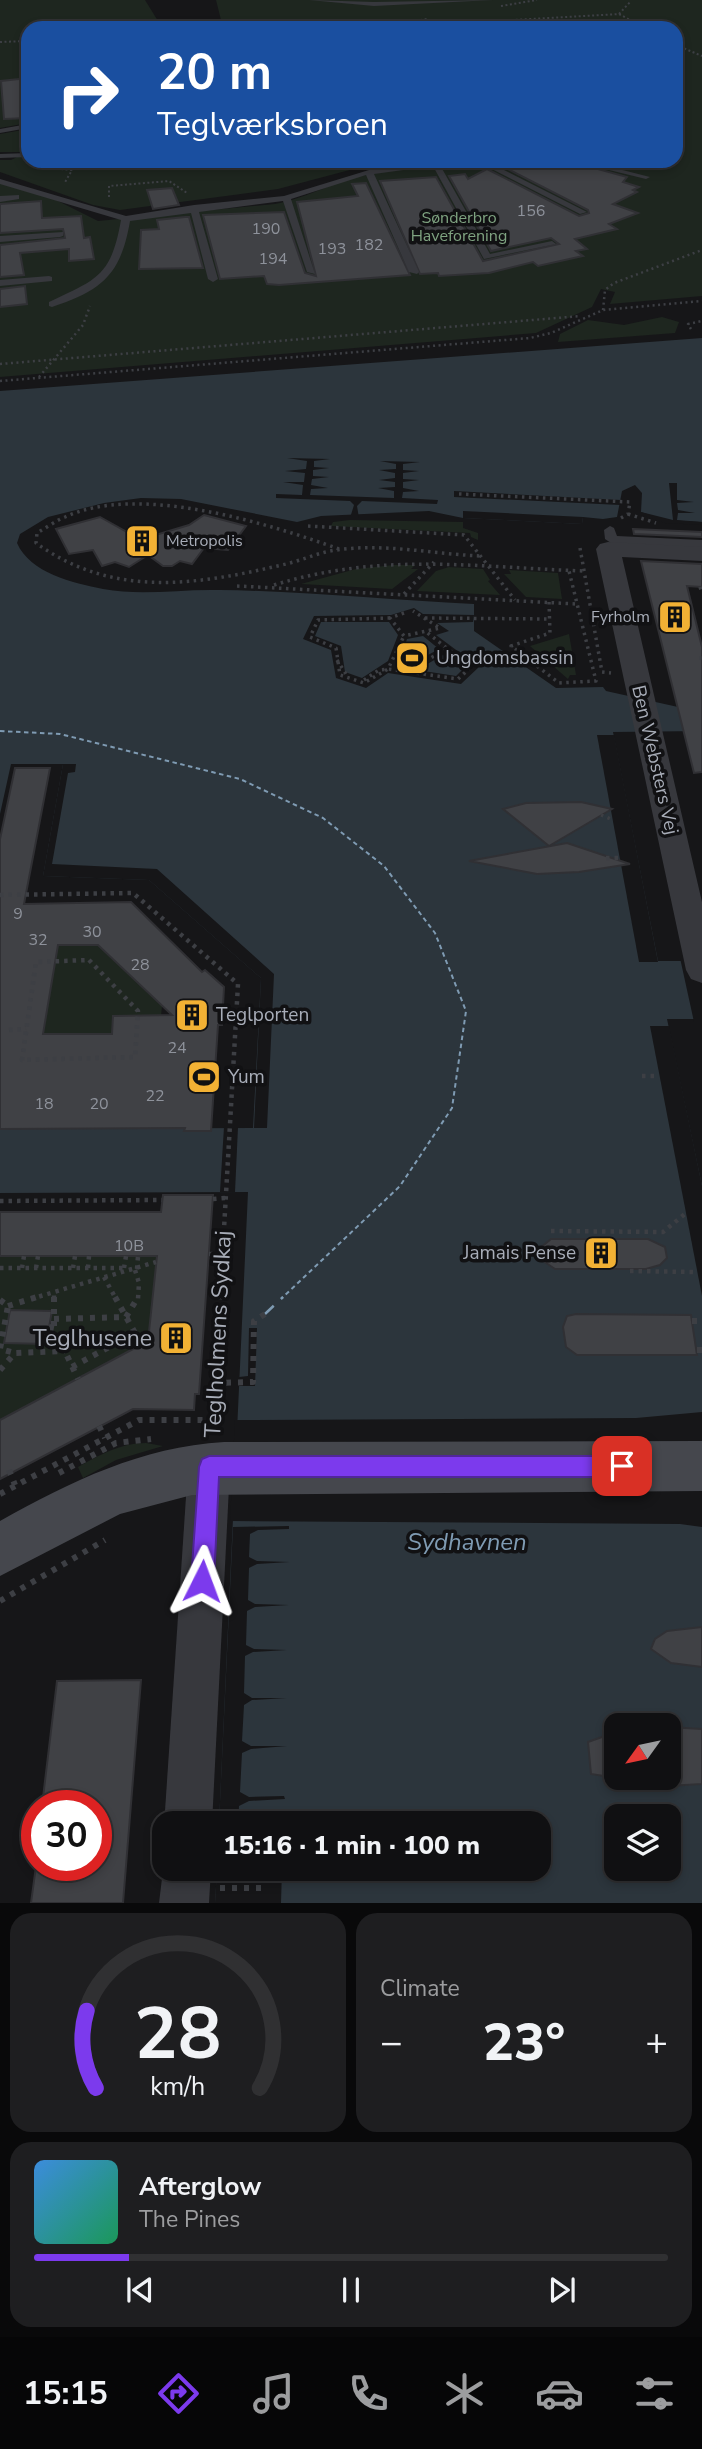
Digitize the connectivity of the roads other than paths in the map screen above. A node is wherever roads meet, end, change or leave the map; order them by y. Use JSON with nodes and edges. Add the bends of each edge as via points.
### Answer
{"nodes":[{"id":1,"x":312,"y":0,"type":"edge"},
{"id":2,"x":490,"y":0,"type":"edge"},
{"id":3,"x":21,"y":127,"type":"edge"},
{"id":4,"x":0,"y":131,"type":"edge"},
{"id":5,"x":21,"y":155,"type":"edge"},
{"id":6,"x":0,"y":156,"type":"edge"},
{"id":7,"x":402,"y":168,"type":"edge"},
{"id":8,"x":438,"y":168,"type":"edge"},
{"id":9,"x":494,"y":168,"type":"edge"},
{"id":10,"x":607,"y":168,"type":"edge"},
{"id":11,"x":369,"y":172,"type":"junction"},
{"id":12,"x":646,"y":177,"type":"dead end"},
{"id":13,"x":0,"y":181,"type":"edge"},
{"id":14,"x":16,"y":197,"type":"dead end"},
{"id":15,"x":0,"y":198,"type":"edge"},
{"id":16,"x":286,"y":198,"type":"junction"},
{"id":17,"x":194,"y":208,"type":"junction"},
{"id":18,"x":583,"y":212,"type":"dead end"},
{"id":19,"x":126,"y":219,"type":"junction"},
{"id":20,"x":60,"y":234,"type":"dead end"},
{"id":21,"x":0,"y":239,"type":"edge"},
{"id":22,"x":552,"y":244,"type":"dead end"},
{"id":23,"x":312,"y":272,"type":"dead end"},
{"id":24,"x":414,"y":272,"type":"dead end"},
{"id":25,"x":49,"y":279,"type":"dead end"},
{"id":26,"x":213,"y":279,"type":"dead end"},
{"id":27,"x":0,"y":283,"type":"edge"},
{"id":28,"x":52,"y":304,"type":"dead end"},
{"id":29,"x":609,"y":540,"type":"junction"},
{"id":30,"x":702,"y":544,"type":"edge"},
{"id":31,"x":702,"y":554,"type":"edge"},
{"id":32,"x":702,"y":970,"type":"edge"},
{"id":33,"x":215,"y":1451,"type":"junction"},
{"id":34,"x":702,"y":1466,"type":"edge"},
{"id":35,"x":0,"y":1550,"type":"edge"},
{"id":36,"x":189,"y":1811,"type":"edge"},
{"id":37,"x":185,"y":1881,"type":"edge"},
{"id":38,"x":184,"y":1903,"type":"edge"}],
"edges":[{"from":1,"to":2,"type":"lane","via":[[364,4]]},
{"from":3,"to":4,"type":"lane"},
{"from":5,"to":6,"type":"lane"},
{"from":7,"to":11,"type":"lane"},
{"from":8,"to":22,"type":"lane","via":[[486,257]]},
{"from":9,"to":18,"type":"lane"},
{"from":10,"to":12,"type":"lane"},
{"from":11,"to":16,"type":"lane"},
{"from":11,"to":24,"type":"lane"},
{"from":13,"to":19,"type":"lane"},
{"from":14,"to":15,"type":"lane"},
{"from":16,"to":17,"type":"lane"},
{"from":16,"to":23,"type":"lane"},
{"from":17,"to":19,"type":"lane"},
{"from":17,"to":26,"type":"lane"},
{"from":19,"to":28,"type":"lane","via":[[116,264],[94,284]]},
{"from":20,"to":21,"type":"lane"},
{"from":25,"to":27,"type":"lane"},
{"from":29,"to":30,"type":"lane"},
{"from":29,"to":31,"type":"street"},
{"from":29,"to":32,"type":"street","name":"Ben Websters Vej"},
{"from":33,"to":34,"type":"street"},
{"from":33,"to":35,"type":"street","via":[[116,1487]]},
{"from":33,"to":36,"type":"street"},
{"from":37,"to":38,"type":"street"}]}
